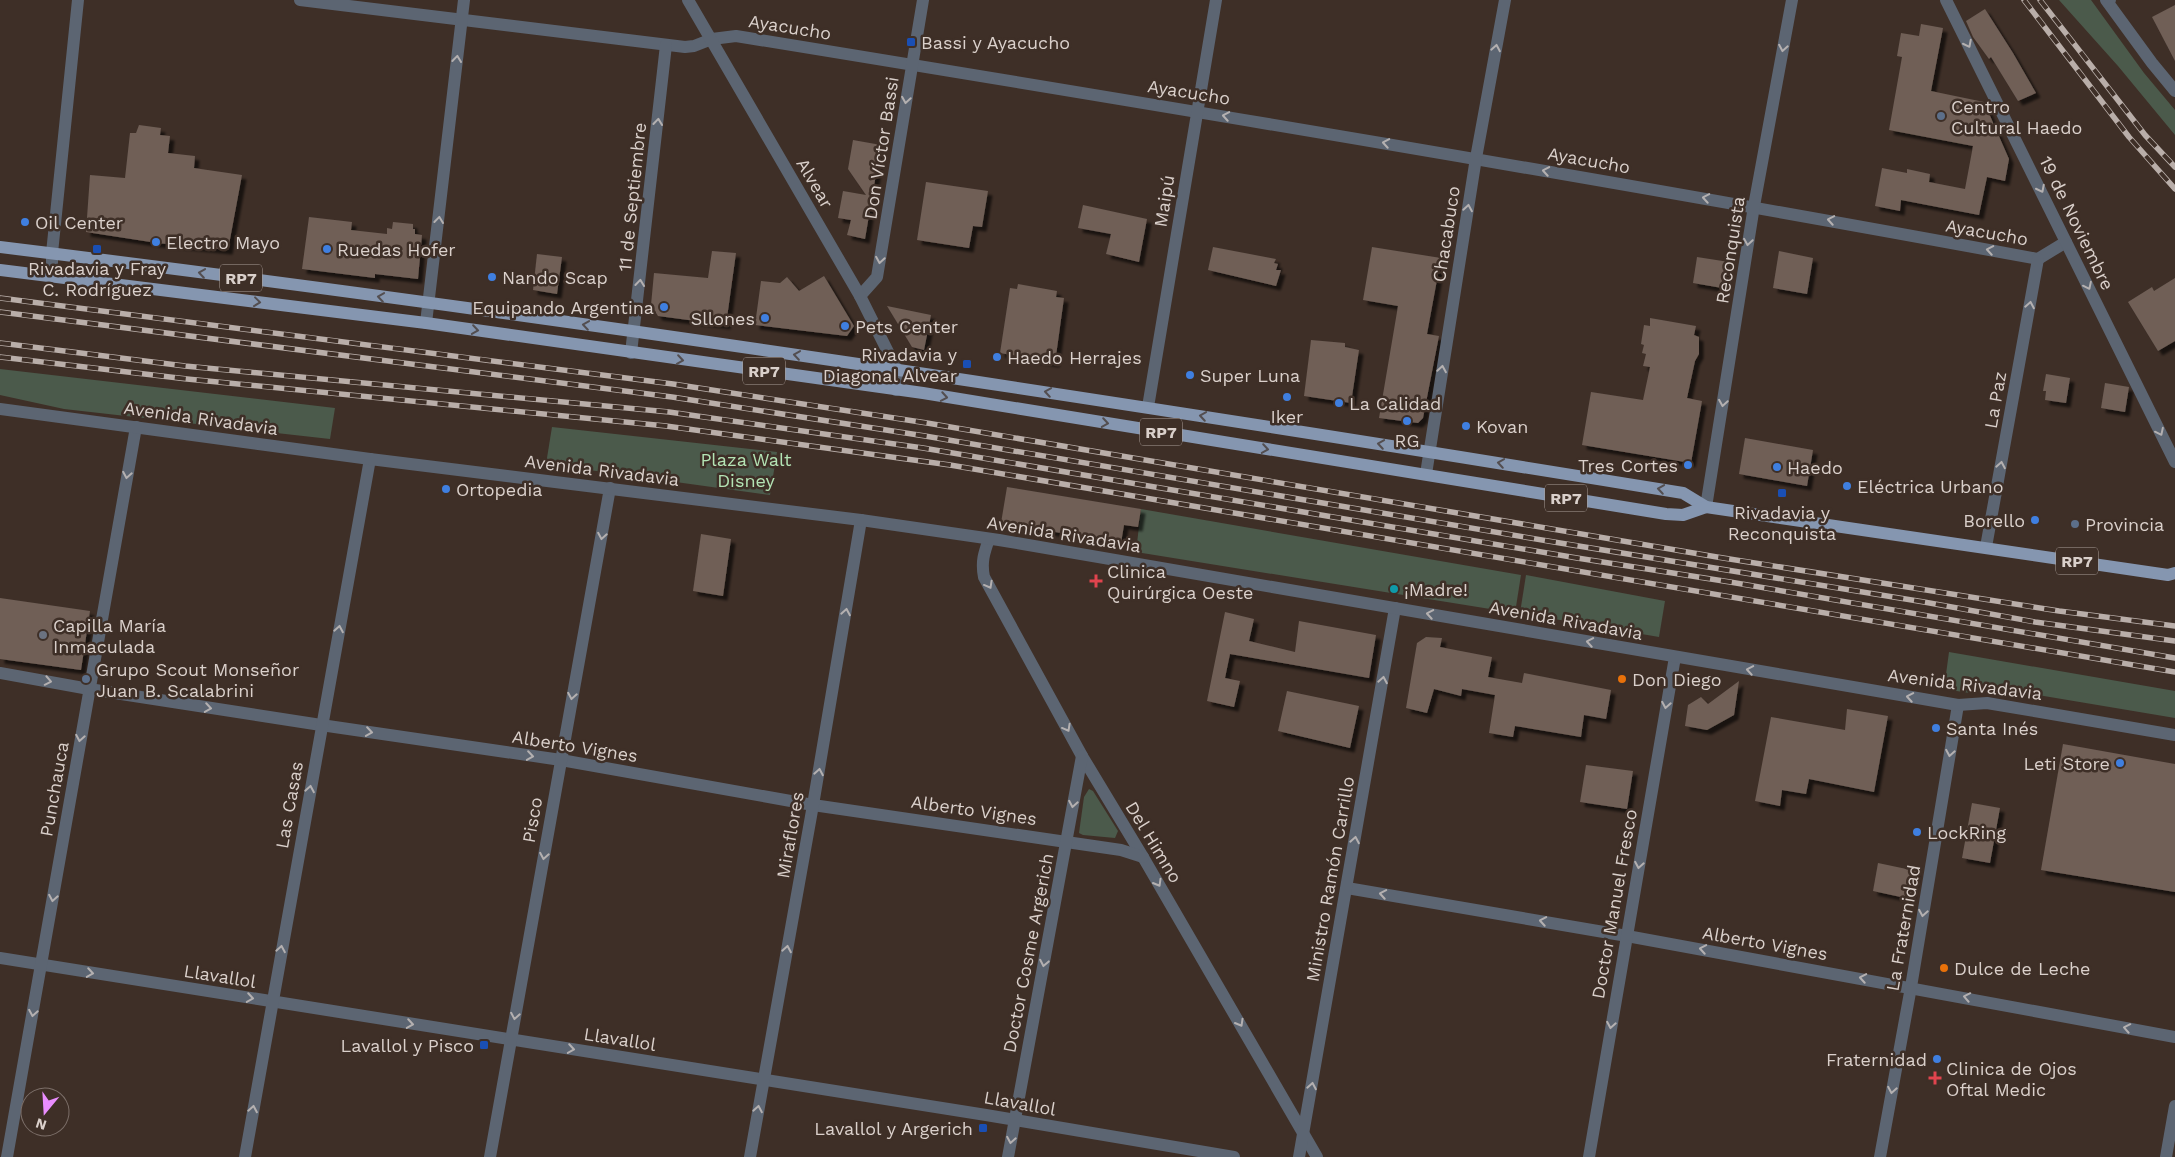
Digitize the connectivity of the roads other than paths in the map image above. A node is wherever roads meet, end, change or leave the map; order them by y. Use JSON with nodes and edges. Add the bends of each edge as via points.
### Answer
{"nodes":[{"id":1,"x":78,"y":0,"type":"edge"},
{"id":2,"x":300,"y":0,"type":"edge"},
{"id":3,"x":464,"y":0,"type":"edge"},
{"id":4,"x":688,"y":0,"type":"edge"},
{"id":5,"x":923,"y":0,"type":"edge"},
{"id":6,"x":1216,"y":0,"type":"edge"},
{"id":7,"x":1505,"y":0,"type":"edge"},
{"id":8,"x":1792,"y":0,"type":"edge"},
{"id":9,"x":1946,"y":0,"type":"edge"},
{"id":10,"x":2108,"y":0,"type":"edge"},
{"id":11,"x":461,"y":20,"type":"junction"},
{"id":12,"x":712,"y":39,"type":"junction"},
{"id":13,"x":666,"y":45,"type":"junction"},
{"id":14,"x":912,"y":65,"type":"junction"},
{"id":15,"x":2175,"y":91,"type":"edge"},
{"id":16,"x":1196,"y":111,"type":"junction"},
{"id":17,"x":1476,"y":158,"type":"junction"},
{"id":18,"x":1754,"y":206,"type":"junction"},
{"id":19,"x":2066,"y":242,"type":"junction"},
{"id":20,"x":0,"y":247,"type":"edge"},
{"id":21,"x":52,"y":253,"type":"junction"},
{"id":22,"x":2038,"y":259,"type":"junction"},
{"id":23,"x":0,"y":270,"type":"edge"},
{"id":24,"x":52,"y":275,"type":"junction"},
{"id":25,"x":860,"y":296,"type":"junction"},
{"id":26,"x":429,"y":303,"type":"junction"},
{"id":27,"x":426,"y":324,"type":"junction"},
{"id":28,"x":635,"y":332,"type":"junction"},
{"id":29,"x":631,"y":353,"type":"junction"},
{"id":30,"x":897,"y":370,"type":"junction"},
{"id":31,"x":896,"y":390,"type":"junction"},
{"id":32,"x":1148,"y":407,"type":"junction"},
{"id":33,"x":0,"y":409,"type":"edge"},
{"id":34,"x":136,"y":427,"type":"junction"},
{"id":35,"x":1429,"y":452,"type":"junction"},
{"id":36,"x":370,"y":459,"type":"junction"},
{"id":37,"x":2175,"y":462,"type":"edge"},
{"id":38,"x":1426,"y":474,"type":"junction"},
{"id":39,"x":610,"y":488,"type":"junction"},
{"id":40,"x":1706,"y":507,"type":"junction"},
{"id":41,"x":861,"y":520,"type":"junction"},
{"id":42,"x":990,"y":539,"type":"junction"},
{"id":43,"x":1986,"y":547,"type":"junction"},
{"id":44,"x":2173,"y":576,"type":"edge"},
{"id":45,"x":1395,"y":608,"type":"junction"},
{"id":46,"x":1675,"y":657,"type":"junction"},
{"id":47,"x":0,"y":673,"type":"edge"},
{"id":48,"x":89,"y":689,"type":"junction"},
{"id":49,"x":1958,"y":705,"type":"junction"},
{"id":50,"x":321,"y":725,"type":"junction"},
{"id":51,"x":2175,"y":735,"type":"edge"},
{"id":52,"x":1082,"y":756,"type":"junction"},
{"id":53,"x":561,"y":760,"type":"junction"},
{"id":54,"x":813,"y":805,"type":"junction"},
{"id":55,"x":1066,"y":842,"type":"junction"},
{"id":56,"x":1144,"y":857,"type":"junction"},
{"id":57,"x":1347,"y":888,"type":"junction"},
{"id":58,"x":1626,"y":936,"type":"junction"},
{"id":59,"x":0,"y":958,"type":"edge"},
{"id":60,"x":41,"y":965,"type":"junction"},
{"id":61,"x":1911,"y":987,"type":"junction"},
{"id":62,"x":271,"y":1002,"type":"junction"},
{"id":63,"x":2175,"y":1037,"type":"edge"},
{"id":64,"x":511,"y":1040,"type":"junction"},
{"id":65,"x":763,"y":1079,"type":"junction"},
{"id":66,"x":2175,"y":1106,"type":"edge"},
{"id":67,"x":1015,"y":1120,"type":"junction"},
{"id":68,"x":1303,"y":1134,"type":"junction"},
{"id":69,"x":7,"y":1157,"type":"edge"},
{"id":70,"x":245,"y":1157,"type":"edge"},
{"id":71,"x":490,"y":1157,"type":"edge"},
{"id":72,"x":750,"y":1157,"type":"edge"},
{"id":73,"x":1008,"y":1157,"type":"edge"},
{"id":74,"x":1234,"y":1157,"type":"edge"},
{"id":75,"x":1299,"y":1157,"type":"edge"},
{"id":76,"x":1316,"y":1157,"type":"edge"},
{"id":77,"x":1589,"y":1157,"type":"edge"},
{"id":78,"x":1880,"y":1157,"type":"edge"},
{"id":79,"x":2166,"y":1157,"type":"edge"}],
"edges":[{"from":1,"to":21,"type":"street"},
{"from":2,"to":11,"type":"street","name":"Ayacucho"},
{"from":3,"to":11,"type":"street"},
{"from":4,"to":12,"type":"street","name":"Alvear"},
{"from":5,"to":14,"type":"street","name":"Don Víctor Bassi"},
{"from":6,"to":16,"type":"street","name":"Maipú"},
{"from":17,"to":7,"type":"street","name":"Chacabuco","one_way":true},
{"from":8,"to":18,"type":"street","name":"Reconquista","one_way":true},
{"from":9,"to":19,"type":"street","name":"19 de Noviembre","one_way":true},
{"from":10,"to":15,"type":"street"},
{"from":11,"to":13,"type":"street","name":"Ayacucho"},
{"from":26,"to":11,"type":"street","one_way":true},
{"from":12,"to":13,"type":"street","name":"Ayacucho","via":[[694,46]]},
{"from":12,"to":14,"type":"street","name":"Ayacucho","via":[[736,36]]},
{"from":12,"to":25,"type":"street","name":"Alvear"},
{"from":28,"to":13,"type":"street","name":"11 de Septiembre","one_way":true},
{"from":14,"to":16,"type":"street","name":"Ayacucho"},
{"from":14,"to":25,"type":"street","name":"Don Víctor Bassi","one_way":true,"via":[[877,277]]},
{"from":17,"to":16,"type":"street","name":"Ayacucho","one_way":true},
{"from":16,"to":32,"type":"street","name":"Maipú"},
{"from":18,"to":17,"type":"street","name":"Ayacucho","one_way":true},
{"from":35,"to":17,"type":"street","name":"Chacabuco","one_way":true},
{"from":22,"to":18,"type":"street","name":"Ayacucho","one_way":true},
{"from":18,"to":40,"type":"street","name":"Reconquista","one_way":true},
{"from":19,"to":22,"type":"street","name":"Ayacucho"},
{"from":19,"to":37,"type":"street","name":"19 de Noviembre","one_way":true},
{"from":20,"to":21,"type":"main road","number":"RP7"},
{"from":21,"to":24,"type":"street"},
{"from":26,"to":21,"type":"main road","number":"RP7","one_way":true},
{"from":43,"to":22,"type":"street","name":"La Paz","one_way":true},
{"from":23,"to":24,"type":"main road","number":"RP7"},
{"from":24,"to":27,"type":"main road","number":"RP7","one_way":true},
{"from":25,"to":30,"type":"street","name":"Alvear"},
{"from":26,"to":27,"type":"street"},
{"from":28,"to":26,"type":"main road","number":"RP7","one_way":true},
{"from":27,"to":29,"type":"main road","number":"RP7","one_way":true},
{"from":28,"to":29,"type":"street","name":"11 de Septiembre"},
{"from":30,"to":28,"type":"main road","number":"RP7","one_way":true},
{"from":29,"to":31,"type":"main road","number":"RP7","one_way":true},
{"from":30,"to":31,"type":"street","name":"Alvear"},
{"from":32,"to":30,"type":"main road","number":"RP7","one_way":true},
{"from":31,"to":38,"type":"main road","number":"RP7","one_way":true},
{"from":35,"to":32,"type":"main road","number":"RP7","one_way":true},
{"from":33,"to":34,"type":"street","name":"Avenida Rivadavia"},
{"from":34,"to":36,"type":"street","name":"Avenida Rivadavia"},
{"from":34,"to":48,"type":"street","name":"Punchauca","one_way":true},
{"from":35,"to":38,"type":"street","name":"Chacabuco"},
{"from":40,"to":35,"type":"main road","number":"RP7","one_way":true,"via":[[1683,493]]},
{"from":36,"to":39,"type":"street","name":"Avenida Rivadavia"},
{"from":50,"to":36,"type":"street","name":"Las Casas","one_way":true},
{"from":38,"to":40,"type":"main road","number":"RP7","via":[[1666,514],[1683,515]]},
{"from":39,"to":41,"type":"street","name":"Avenida Rivadavia"},
{"from":39,"to":53,"type":"street","name":"Pisco","one_way":true},
{"from":40,"to":43,"type":"main road","number":"RP7"},
{"from":41,"to":42,"type":"street","name":"Avenida Rivadavia"},
{"from":54,"to":41,"type":"street","name":"Miraflores","one_way":true},
{"from":42,"to":45,"type":"street","name":"Avenida Rivadavia"},
{"from":42,"to":52,"type":"street","name":"Del Himno","one_way":true,"via":[[982,557],[984,577]]},
{"from":43,"to":44,"type":"main road","number":"RP7"},
{"from":46,"to":45,"type":"street","name":"Avenida Rivadavia","one_way":true},
{"from":57,"to":45,"type":"street","name":"Ministro Ramón Carrillo","one_way":true},
{"from":49,"to":46,"type":"street","name":"Avenida Rivadavia","one_way":true},
{"from":46,"to":58,"type":"street","name":"Doctor Manuel Fresco","one_way":true},
{"from":47,"to":48,"type":"street","name":"Alberto Vignes","one_way":true},
{"from":48,"to":50,"type":"street","name":"Alberto Vignes","one_way":true},
{"from":48,"to":60,"type":"street","name":"Punchauca","one_way":true},
{"from":49,"to":51,"type":"street","name":"Avenida Rivadavia","via":[[2006,705]]},
{"from":49,"to":61,"type":"street","name":"La Fraternidad","one_way":true},
{"from":50,"to":53,"type":"street","name":"Alberto Vignes","one_way":true},
{"from":62,"to":50,"type":"street","name":"Las Casas","one_way":true},
{"from":52,"to":55,"type":"street","name":"Doctor Cosme Argerich","one_way":true},
{"from":52,"to":56,"type":"street","name":"Del Himno"},
{"from":53,"to":54,"type":"street","name":"Alberto Vignes"},
{"from":53,"to":64,"type":"street","name":"Pisco","one_way":true},
{"from":54,"to":55,"type":"street","name":"Alberto Vignes"},
{"from":65,"to":54,"type":"street","name":"Miraflores","one_way":true},
{"from":55,"to":56,"type":"street","name":"Alberto Vignes","via":[[1122,850]]},
{"from":55,"to":67,"type":"street","name":"Doctor Cosme Argerich","one_way":true},
{"from":56,"to":68,"type":"street","name":"Del Himno","one_way":true},
{"from":58,"to":57,"type":"street","name":"Alberto Vignes","one_way":true},
{"from":68,"to":57,"type":"street","name":"Ministro Ramón Carrillo","one_way":true},
{"from":61,"to":58,"type":"street","name":"Alberto Vignes","one_way":true},
{"from":58,"to":77,"type":"street","name":"Doctor Manuel Fresco","one_way":true},
{"from":59,"to":60,"type":"street","name":"Llavallol"},
{"from":60,"to":62,"type":"street","name":"Llavallol","one_way":true},
{"from":60,"to":69,"type":"street","name":"Punchauca","one_way":true},
{"from":63,"to":61,"type":"street","name":"Alberto Vignes","one_way":true},
{"from":61,"to":78,"type":"street","name":"La Fraternidad","one_way":true},
{"from":62,"to":64,"type":"street","name":"Llavallol","one_way":true},
{"from":70,"to":62,"type":"street","name":"Las Casas","one_way":true},
{"from":64,"to":65,"type":"street","name":"Llavallol","one_way":true},
{"from":64,"to":71,"type":"street","name":"Pisco"},
{"from":65,"to":67,"type":"street","name":"Llavallol"},
{"from":72,"to":65,"type":"street","name":"Miraflores","one_way":true},
{"from":66,"to":79,"type":"street"},
{"from":67,"to":73,"type":"street","name":"Doctor Cosme Argerich","one_way":true},
{"from":67,"to":74,"type":"street","name":"Llavallol"},
{"from":68,"to":75,"type":"street","name":"Ministro Ramón Carrillo"},
{"from":68,"to":76,"type":"street","name":"Del Himno"}]}
